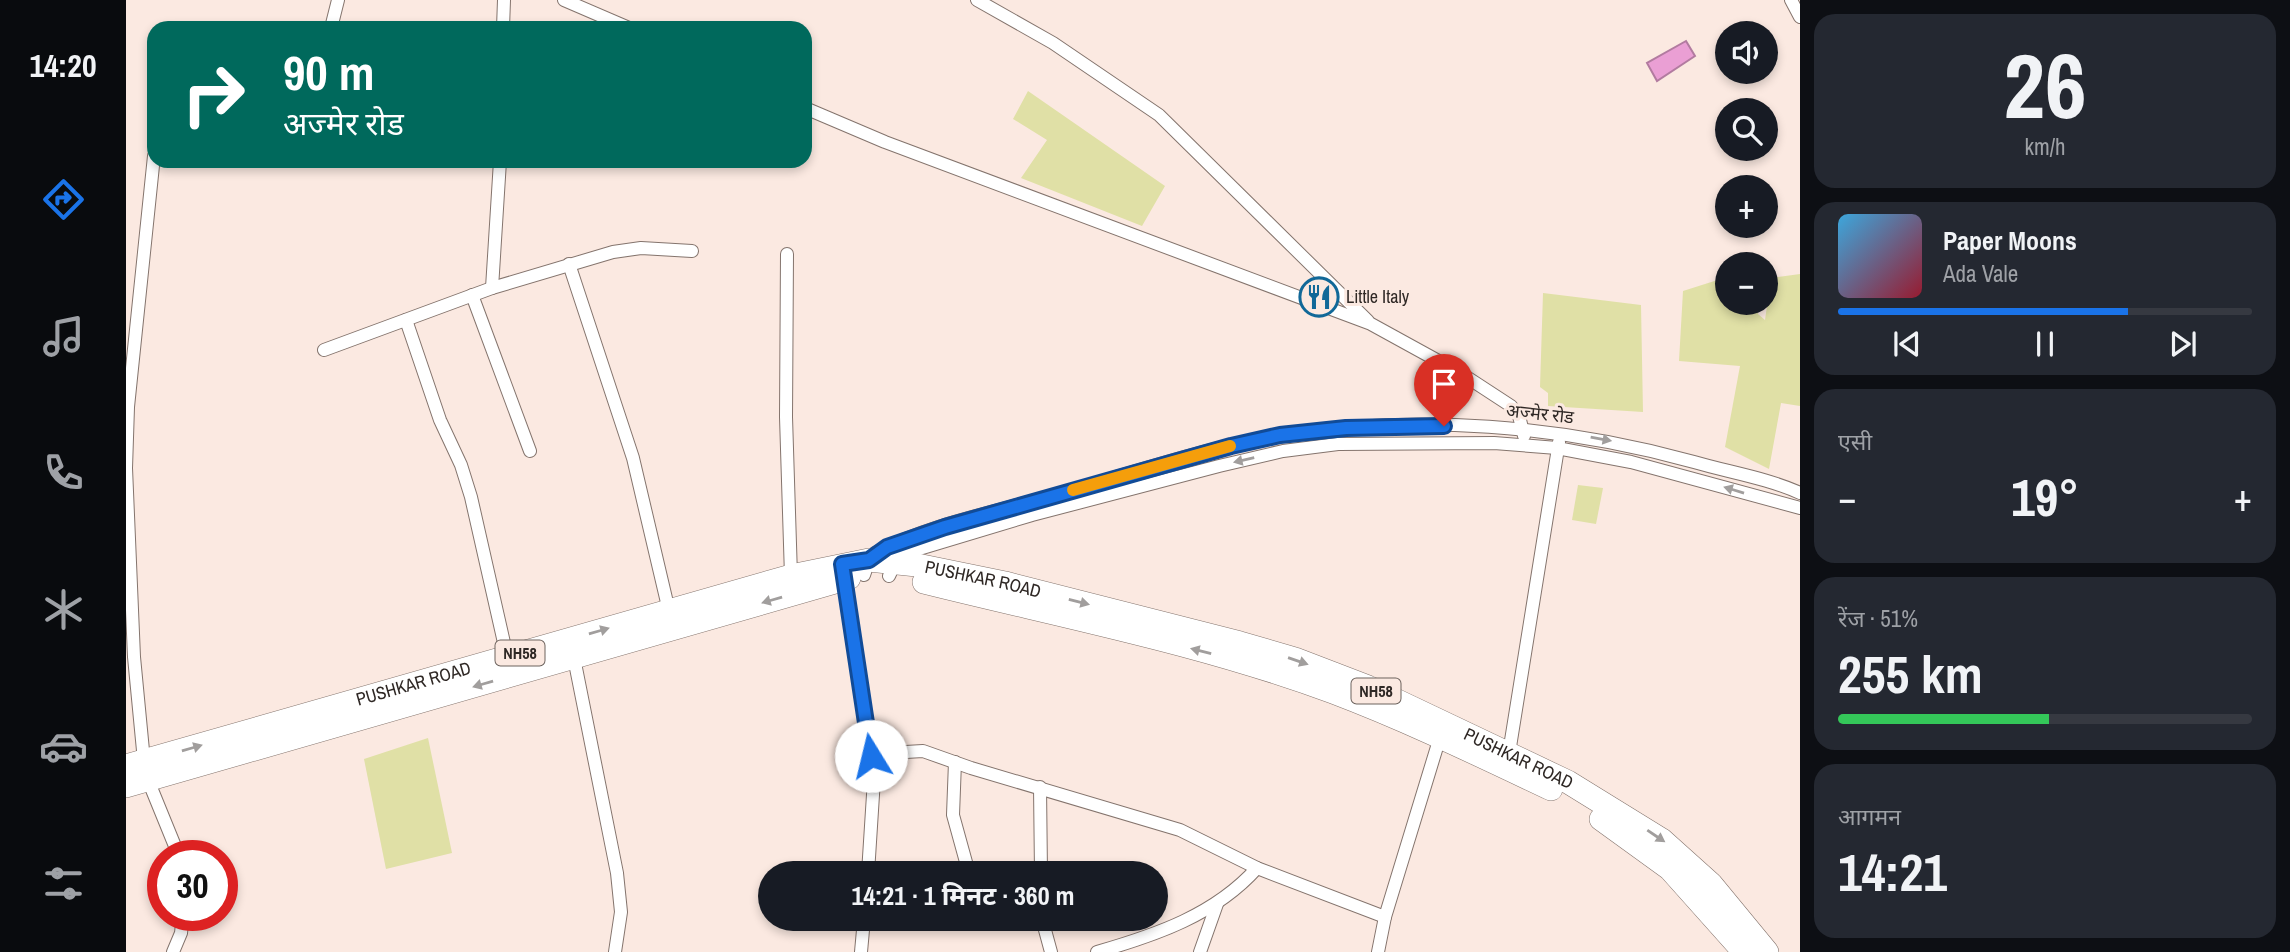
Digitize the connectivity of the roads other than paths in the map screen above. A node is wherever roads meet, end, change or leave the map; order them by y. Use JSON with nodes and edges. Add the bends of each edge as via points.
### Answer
{"nodes":[{"id":1,"x":338,"y":0,"type":"edge"},
{"id":2,"x":504,"y":0,"type":"edge"},
{"id":3,"x":564,"y":0,"type":"edge"},
{"id":4,"x":977,"y":0,"type":"edge"},
{"id":5,"x":1791,"y":0,"type":"edge"},
{"id":6,"x":1800,"y":17,"type":"edge"},
{"id":7,"x":333,"y":21,"type":"edge"},
{"id":8,"x":503,"y":21,"type":"edge"},
{"id":9,"x":613,"y":21,"type":"edge"},
{"id":10,"x":812,"y":111,"type":"edge"},
{"id":11,"x":153,"y":168,"type":"edge"},
{"id":12,"x":500,"y":168,"type":"edge"},
{"id":13,"x":692,"y":251,"type":"dead end"},
{"id":14,"x":787,"y":254,"type":"dead end"},
{"id":15,"x":569,"y":264,"type":"junction"},
{"id":16,"x":492,"y":288,"type":"junction"},
{"id":17,"x":472,"y":295,"type":"junction"},
{"id":18,"x":406,"y":320,"type":"junction"},
{"id":19,"x":1371,"y":324,"type":"junction"},
{"id":20,"x":324,"y":350,"type":"dead end"},
{"id":21,"x":1524,"y":428,"type":"junction"},
{"id":22,"x":1561,"y":433,"type":"junction"},
{"id":23,"x":1280,"y":435,"type":"junction"},
{"id":24,"x":1524,"y":444,"type":"junction"},
{"id":25,"x":1557,"y":448,"type":"junction"},
{"id":26,"x":1283,"y":450,"type":"junction"},
{"id":27,"x":530,"y":451,"type":"dead end"},
{"id":28,"x":1800,"y":493,"type":"edge"},
{"id":29,"x":1800,"y":508,"type":"edge"},
{"id":30,"x":891,"y":568,"type":"junction"},
{"id":31,"x":855,"y":569,"type":"junction"},
{"id":32,"x":790,"y":576,"type":"junction"},
{"id":33,"x":129,"y":582,"type":"edge"},
{"id":34,"x":669,"y":611,"type":"junction"},
{"id":35,"x":572,"y":649,"type":"junction"},
{"id":36,"x":507,"y":656,"type":"junction"},
{"id":37,"x":1440,"y":737,"type":"junction"},
{"id":38,"x":1509,"y":753,"type":"junction"},
{"id":39,"x":871,"y":754,"type":"junction"},
{"id":40,"x":955,"y":762,"type":"junction"},
{"id":41,"x":136,"y":773,"type":"edge"},
{"id":42,"x":1040,"y":788,"type":"junction"},
{"id":43,"x":171,"y":840,"type":"edge"},
{"id":44,"x":869,"y":861,"type":"edge"},
{"id":45,"x":966,"y":861,"type":"edge"},
{"id":46,"x":1041,"y":861,"type":"edge"},
{"id":47,"x":1257,"y":868,"type":"junction"},
{"id":48,"x":1217,"y":904,"type":"junction"},
{"id":49,"x":1385,"y":917,"type":"junction"},
{"id":50,"x":181,"y":931,"type":"edge"},
{"id":51,"x":863,"y":931,"type":"edge"},
{"id":52,"x":1045,"y":931,"type":"edge"},
{"id":53,"x":173,"y":952,"type":"edge"},
{"id":54,"x":615,"y":952,"type":"edge"},
{"id":55,"x":861,"y":952,"type":"edge"},
{"id":56,"x":1051,"y":952,"type":"edge"},
{"id":57,"x":1097,"y":952,"type":"edge"},
{"id":58,"x":1200,"y":952,"type":"edge"},
{"id":59,"x":1378,"y":952,"type":"edge"},
{"id":60,"x":1744,"y":952,"type":"edge"},
{"id":61,"x":1767,"y":952,"type":"edge"}],
"edges":[{"from":1,"to":7,"type":"street"},
{"from":2,"to":8,"type":"street"},
{"from":3,"to":9,"type":"street"},
{"from":4,"to":19,"type":"street","via":[[1053,43],[1159,115]]},
{"from":5,"to":6,"type":"street"},
{"from":10,"to":19,"type":"street"},
{"from":11,"to":33,"type":"street","via":[[128,407]]},
{"from":12,"to":16,"type":"street"},
{"from":13,"to":15,"type":"street","via":[[627,249]]},
{"from":14,"to":32,"type":"street"},
{"from":15,"to":16,"type":"street"},
{"from":15,"to":34,"type":"street","via":[[633,458]]},
{"from":16,"to":17,"type":"street"},
{"from":17,"to":18,"type":"street"},
{"from":17,"to":27,"type":"street"},
{"from":18,"to":20,"type":"street"},
{"from":18,"to":36,"type":"street","via":[[471,497]]},
{"from":19,"to":21,"type":"street","via":[[1511,406]]},
{"from":21,"to":22,"type":"street","name":"अज्मेर रोड"},
{"from":21,"to":23,"type":"street","name":"अज्मेर रोड","via":[[1371,428]]},
{"from":21,"to":24,"type":"street"},
{"from":22,"to":25,"type":"street"},
{"from":22,"to":28,"type":"street","name":"अज्मेर रोड","one_way":true,"via":[[1636,446]]},
{"from":23,"to":26,"type":"street"},
{"from":23,"to":31,"type":"street","name":"अज्मेर रोड","via":[[945,527],[887,547]]},
{"from":24,"to":25,"type":"street","name":"अज्मेर रोड"},
{"from":24,"to":26,"type":"street","name":"अज्मेर रोड","via":[[1363,443]]},
{"from":29,"to":25,"type":"street","name":"अज्मेर रोड","one_way":true,"via":[[1631,462]]},
{"from":25,"to":38,"type":"street"},
{"from":26,"to":30,"type":"street","name":"अज्मेर रोड","one_way":true,"via":[[907,551]]},
{"from":30,"to":31,"type":"highway","name":"PUSHKAR ROAD","number":"NH58"},
{"from":37,"to":30,"type":"highway","name":"PUSHKAR ROAD","number":"NH58","one_way":true,"via":[[1334,692],[1222,656],[910,578]]},
{"from":30,"to":38,"type":"highway","name":"PUSHKAR ROAD","number":"NH58","one_way":true,"via":[[1018,587],[1295,659],[1368,687]]},
{"from":31,"to":32,"type":"highway","name":"PUSHKAR ROAD","number":"NH58"},
{"from":31,"to":35,"type":"highway","name":"PUSHKAR ROAD","number":"NH58","one_way":true},
{"from":31,"to":39,"type":"street"},
{"from":32,"to":34,"type":"highway","name":"PUSHKAR ROAD","number":"NH58"},
{"from":33,"to":41,"type":"street"},
{"from":35,"to":34,"type":"highway","name":"PUSHKAR ROAD","number":"NH58","one_way":true},
{"from":35,"to":36,"type":"highway","name":"PUSHKAR ROAD","number":"NH58"},
{"from":35,"to":41,"type":"highway","name":"PUSHKAR ROAD","number":"NH58","one_way":true},
{"from":35,"to":54,"type":"street","via":[[617,873],[621,912]]},
{"from":41,"to":36,"type":"highway","name":"PUSHKAR ROAD","number":"NH58","one_way":true},
{"from":37,"to":49,"type":"street"},
{"from":37,"to":60,"type":"highway","name":"PUSHKAR ROAD","number":"NH58","via":[[1550,789],[1615,828],[1670,869]]},
{"from":38,"to":61,"type":"highway","name":"PUSHKAR ROAD","number":"NH58","one_way":true,"via":[[1568,782],[1662,840],[1711,884]]},
{"from":39,"to":40,"type":"street","via":[[922,751]]},
{"from":39,"to":44,"type":"street"},
{"from":40,"to":42,"type":"street"},
{"from":40,"to":45,"type":"street","via":[[953,815]]},
{"from":41,"to":43,"type":"street"},
{"from":42,"to":46,"type":"street"},
{"from":42,"to":47,"type":"street","via":[[1180,830]]},
{"from":47,"to":48,"type":"street"},
{"from":47,"to":49,"type":"street"},
{"from":48,"to":57,"type":"street","via":[[1166,929]]},
{"from":48,"to":58,"type":"street"},
{"from":49,"to":59,"type":"street"},
{"from":50,"to":53,"type":"street"},
{"from":51,"to":55,"type":"street"},
{"from":52,"to":56,"type":"street"}]}
